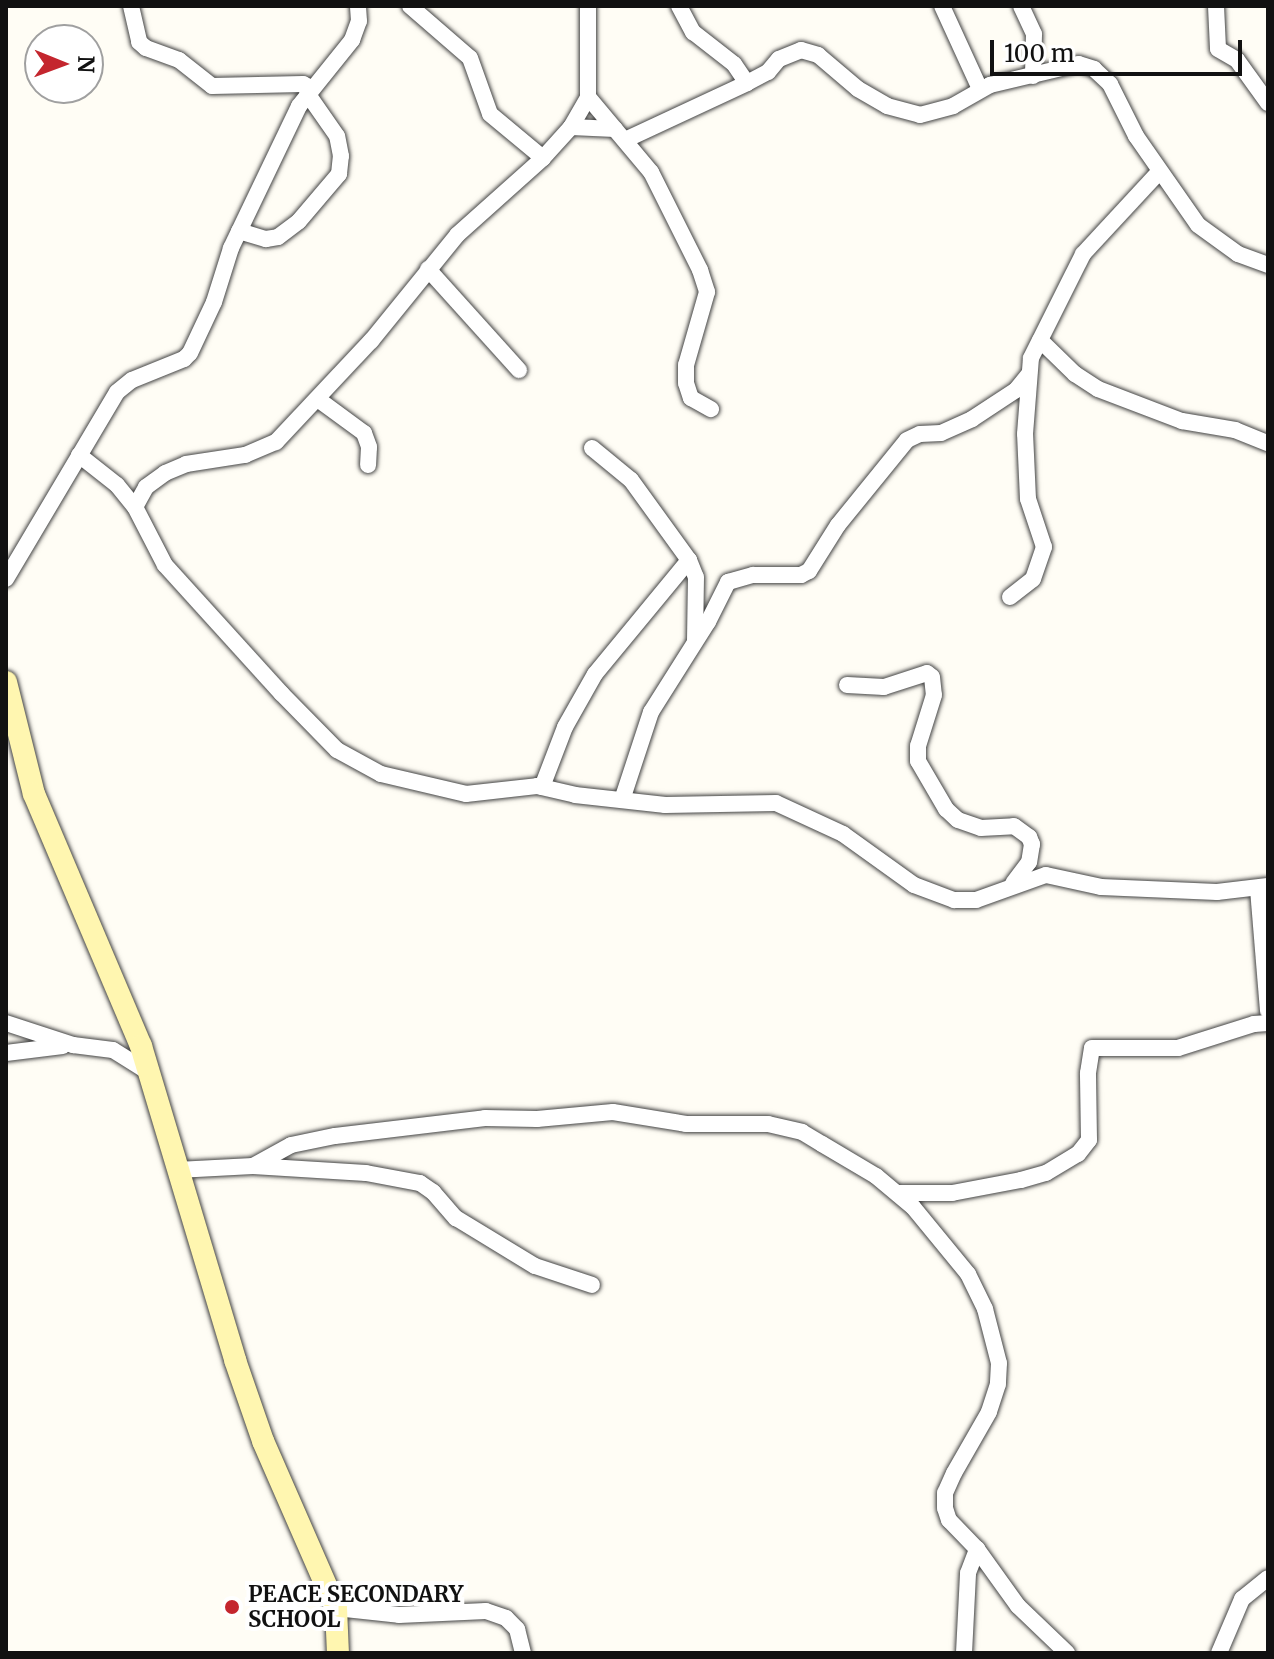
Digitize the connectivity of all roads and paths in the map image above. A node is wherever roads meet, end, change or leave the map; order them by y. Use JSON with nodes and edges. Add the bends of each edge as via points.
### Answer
{"nodes":[{"id":1,"x":131,"y":6,"type":"edge"},
{"id":2,"x":358,"y":6,"type":"edge"},
{"id":3,"x":410,"y":6,"type":"edge"},
{"id":4,"x":588,"y":6,"type":"edge"},
{"id":5,"x":679,"y":6,"type":"edge"},
{"id":6,"x":942,"y":6,"type":"edge"},
{"id":7,"x":1021,"y":6,"type":"edge"},
{"id":8,"x":1216,"y":6,"type":"edge"},
{"id":9,"x":1033,"y":76,"type":"junction"},
{"id":10,"x":747,"y":83,"type":"junction"},
{"id":11,"x":980,"y":89,"type":"junction"},
{"id":12,"x":309,"y":91,"type":"junction"},
{"id":13,"x":588,"y":97,"type":"junction"},
{"id":14,"x":1268,"y":103,"type":"edge"},
{"id":15,"x":571,"y":127,"type":"junction"},
{"id":16,"x":620,"y":135,"type":"junction"},
{"id":17,"x":543,"y":158,"type":"junction"},
{"id":18,"x":1159,"y":172,"type":"junction"},
{"id":19,"x":239,"y":231,"type":"junction"},
{"id":20,"x":1268,"y":265,"type":"edge"},
{"id":21,"x":428,"y":269,"type":"junction"},
{"id":22,"x":1040,"y":340,"type":"junction"},
{"id":23,"x":519,"y":370,"type":"dead end"},
{"id":24,"x":1029,"y":374,"type":"junction"},
{"id":25,"x":319,"y":400,"type":"junction"},
{"id":26,"x":711,"y":409,"type":"dead end"},
{"id":27,"x":1268,"y":443,"type":"edge"},
{"id":28,"x":592,"y":448,"type":"dead end"},
{"id":29,"x":79,"y":455,"type":"junction"},
{"id":30,"x":368,"y":465,"type":"dead end"},
{"id":31,"x":135,"y":507,"type":"junction"},
{"id":32,"x":689,"y":560,"type":"junction"},
{"id":33,"x":6,"y":579,"type":"edge"},
{"id":34,"x":1010,"y":597,"type":"dead end"},
{"id":35,"x":695,"y":642,"type":"junction"},
{"id":36,"x":6,"y":682,"type":"edge"},
{"id":37,"x":847,"y":685,"type":"dead end"},
{"id":38,"x":542,"y":787,"type":"junction"},
{"id":39,"x":622,"y":800,"type":"junction"},
{"id":40,"x":1009,"y":887,"type":"junction"},
{"id":41,"x":1263,"y":888,"type":"edge"},
{"id":42,"x":1268,"y":1011,"type":"edge"},
{"id":43,"x":6,"y":1023,"type":"edge"},
{"id":44,"x":1268,"y":1023,"type":"edge"},
{"id":45,"x":73,"y":1045,"type":"junction"},
{"id":46,"x":6,"y":1053,"type":"edge"},
{"id":47,"x":148,"y":1072,"type":"junction"},
{"id":48,"x":253,"y":1166,"type":"junction"},
{"id":49,"x":177,"y":1170,"type":"junction"},
{"id":50,"x":898,"y":1193,"type":"junction"},
{"id":51,"x":592,"y":1285,"type":"dead end"},
{"id":52,"x":977,"y":1549,"type":"junction"},
{"id":53,"x":1268,"y":1578,"type":"edge"},
{"id":54,"x":336,"y":1608,"type":"junction"},
{"id":55,"x":338,"y":1653,"type":"edge"},
{"id":56,"x":523,"y":1653,"type":"edge"},
{"id":57,"x":964,"y":1653,"type":"edge"},
{"id":58,"x":1067,"y":1653,"type":"edge"},
{"id":59,"x":1219,"y":1653,"type":"edge"}],
"edges":[{"from":1,"to":12,"type":"street","via":[[139,42],[179,60],[212,86],[303,84]]},
{"from":2,"to":12,"type":"street","via":[[352,40]]},
{"from":3,"to":17,"type":"street","via":[[470,58],[490,114]]},
{"from":4,"to":13,"type":"street"},
{"from":5,"to":10,"type":"street","via":[[693,32],[734,64]]},
{"from":6,"to":11,"type":"street"},
{"from":7,"to":9,"type":"street","via":[[1034,34]]},
{"from":8,"to":14,"type":"street","via":[[1218,49],[1237,60]]},
{"from":9,"to":11,"type":"street"},
{"from":9,"to":18,"type":"street","via":[[1079,64],[1102,75]]},
{"from":10,"to":11,"type":"street","via":[[801,50],[818,55],[858,89],[908,114],[953,106]]},
{"from":10,"to":16,"type":"street"},
{"from":12,"to":19,"type":"street"},
{"from":12,"to":19,"type":"street","via":[[337,136],[339,174],[278,237]]},
{"from":13,"to":15,"type":"street"},
{"from":13,"to":16,"type":"street"},
{"from":15,"to":16,"type":"street"},
{"from":15,"to":17,"type":"street"},
{"from":16,"to":26,"type":"street","via":[[651,172],[700,270],[707,292],[686,365],[686,383],[691,398]]},
{"from":17,"to":21,"type":"street","via":[[457,235]]},
{"from":18,"to":20,"type":"street","via":[[1198,225],[1238,254]]},
{"from":18,"to":22,"type":"street","via":[[1083,254]]},
{"from":19,"to":29,"type":"street","via":[[190,353],[117,392]]},
{"from":21,"to":23,"type":"street"},
{"from":21,"to":25,"type":"street"},
{"from":22,"to":24,"type":"street"},
{"from":22,"to":27,"type":"street","via":[[1098,389],[1182,421],[1235,430]]},
{"from":24,"to":34,"type":"street","via":[[1028,499],[1044,547],[1033,579]]},
{"from":24,"to":35,"type":"street","via":[[1016,390],[972,419],[907,440],[838,525],[809,571],[728,582]]},
{"from":25,"to":30,"type":"street","via":[[364,433]]},
{"from":25,"to":31,"type":"street","via":[[276,442],[245,455],[186,464],[165,473],[146,487]]},
{"from":28,"to":32,"type":"street","via":[[631,480]]},
{"from":29,"to":31,"type":"street"},
{"from":29,"to":33,"type":"street"},
{"from":31,"to":38,"type":"street","via":[[165,565],[337,750],[381,774],[456,793]]},
{"from":32,"to":35,"type":"street","via":[[696,577]]},
{"from":32,"to":38,"type":"street","via":[[595,674],[565,727]]},
{"from":35,"to":39,"type":"street","via":[[651,712]]},
{"from":36,"to":47,"type":"street","via":[[34,794],[81,898]]},
{"from":37,"to":40,"type":"street","via":[[884,687],[927,673],[932,677],[934,695],[918,761],[958,820],[981,828],[1014,826],[1029,837],[1029,862]]},
{"from":38,"to":39,"type":"street"},
{"from":39,"to":40,"type":"street","via":[[690,807],[776,803],[843,834],[934,895],[976,900]]},
{"from":40,"to":41,"type":"street","via":[[1046,875],[1101,887],[1217,892]]},
{"from":41,"to":42,"type":"street"},
{"from":43,"to":45,"type":"street"},
{"from":44,"to":50,"type":"street","via":[[1178,1048],[1092,1048],[1089,1140],[1078,1154],[1046,1173],[1021,1180],[952,1193]]},
{"from":45,"to":46,"type":"street"},
{"from":45,"to":47,"type":"street","via":[[113,1050]]},
{"from":47,"to":49,"type":"street"},
{"from":48,"to":49,"type":"street"},
{"from":48,"to":50,"type":"street","via":[[291,1145],[335,1136],[485,1118],[613,1112],[686,1124],[768,1124],[802,1132]]},
{"from":48,"to":51,"type":"street","via":[[366,1173],[420,1183],[456,1218],[523,1259]]},
{"from":49,"to":54,"type":"street","via":[[263,1441]]},
{"from":50,"to":52,"type":"street","via":[[968,1274],[995,1337],[998,1384],[989,1412],[945,1493],[949,1520]]},
{"from":52,"to":57,"type":"street","via":[[968,1573]]},
{"from":52,"to":58,"type":"street","via":[[1018,1606]]},
{"from":53,"to":59,"type":"street","via":[[1242,1599]]},
{"from":54,"to":55,"type":"street"},
{"from":54,"to":56,"type":"street","via":[[399,1615],[486,1611],[517,1629]]}]}
